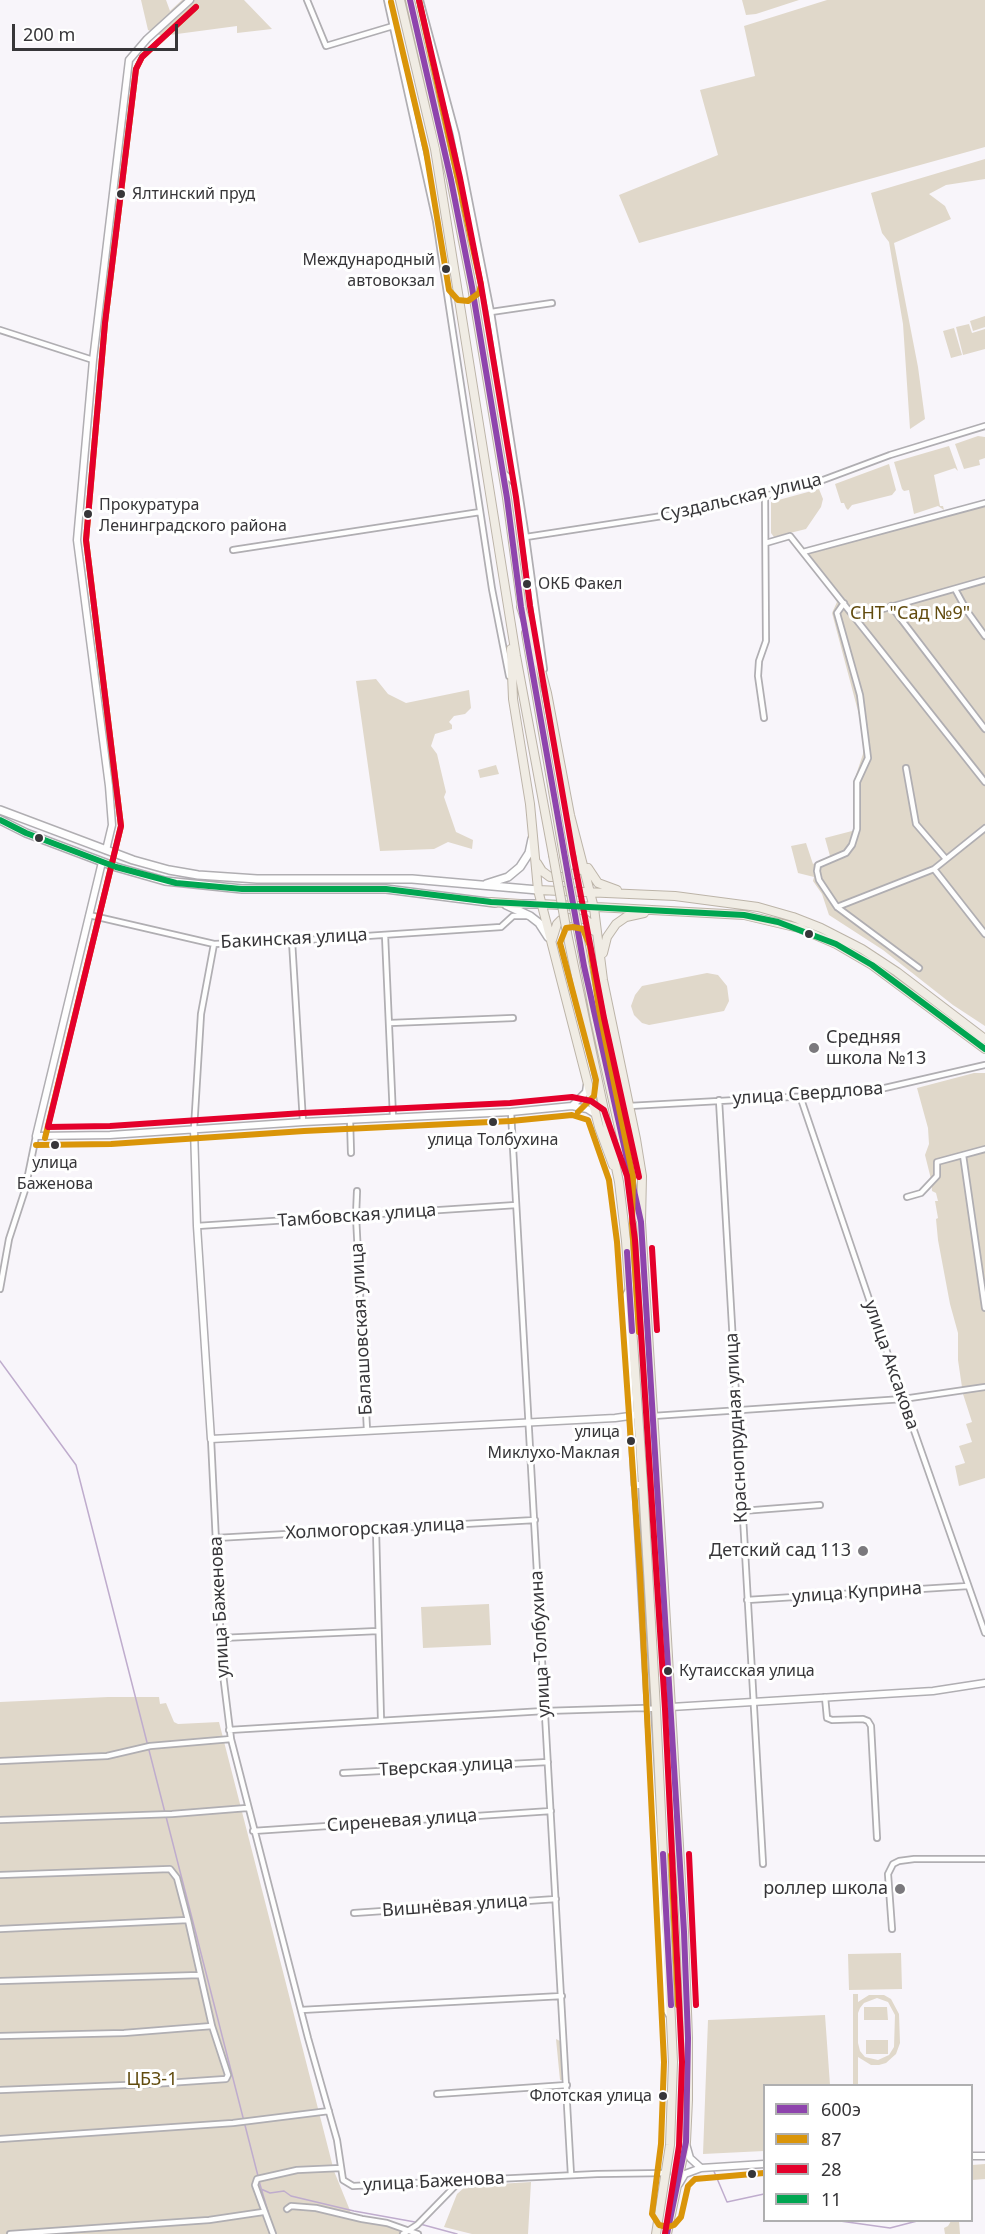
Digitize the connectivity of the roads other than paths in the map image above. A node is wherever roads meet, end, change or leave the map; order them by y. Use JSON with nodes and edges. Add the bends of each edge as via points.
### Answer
{"nodes":[{"id":1,"x":190,"y":0,"type":"edge"},
{"id":2,"x":307,"y":0,"type":"edge"},
{"id":3,"x":387,"y":0,"type":"edge"},
{"id":4,"x":400,"y":0,"type":"edge"},
{"id":5,"x":410,"y":0,"type":"edge"},
{"id":6,"x":420,"y":0,"type":"edge"},
{"id":7,"x":393,"y":26,"type":"junction"},
{"id":8,"x":460,"y":155,"type":"junction"},
{"id":9,"x":440,"y":176,"type":"junction"},
{"id":10,"x":451,"y":180,"type":"junction"},
{"id":11,"x":429,"y":184,"type":"junction"},
{"id":12,"x":456,"y":206,"type":"junction"},
{"id":13,"x":454,"y":259,"type":"junction"},
{"id":14,"x":446,"y":280,"type":"junction"},
{"id":15,"x":472,"y":287,"type":"junction"},
{"id":16,"x":458,"y":288,"type":"junction"},
{"id":17,"x":552,"y":303,"type":"dead end"},
{"id":18,"x":491,"y":312,"type":"junction"},
{"id":19,"x":0,"y":330,"type":"edge"},
{"id":20,"x":93,"y":360,"type":"junction"},
{"id":21,"x":985,"y":426,"type":"edge"},
{"id":22,"x":471,"y":451,"type":"junction"},
{"id":23,"x":485,"y":460,"type":"junction"},
{"id":24,"x":503,"y":473,"type":"junction"},
{"id":25,"x":518,"y":486,"type":"junction"},
{"id":26,"x":765,"y":496,"type":"junction"},
{"id":27,"x":985,"y":503,"type":"edge"},
{"id":28,"x":480,"y":512,"type":"junction"},
{"id":29,"x":526,"y":537,"type":"junction"},
{"id":30,"x":766,"y":543,"type":"junction"},
{"id":31,"x":233,"y":550,"type":"dead end"},
{"id":32,"x":803,"y":552,"type":"junction"},
{"id":33,"x":985,"y":580,"type":"edge"},
{"id":34,"x":955,"y":589,"type":"junction"},
{"id":35,"x":844,"y":603,"type":"junction"},
{"id":36,"x":891,"y":606,"type":"junction"},
{"id":37,"x":521,"y":607,"type":"junction"},
{"id":38,"x":510,"y":616,"type":"junction"},
{"id":39,"x":855,"y":617,"type":"junction"},
{"id":40,"x":985,"y":636,"type":"edge"},
{"id":41,"x":547,"y":693,"type":"junction"},
{"id":42,"x":513,"y":699,"type":"junction"},
{"id":43,"x":764,"y":718,"type":"dead end"},
{"id":44,"x":985,"y":729,"type":"edge"},
{"id":45,"x":906,"y":768,"type":"dead end"},
{"id":46,"x":985,"y":782,"type":"edge"},
{"id":47,"x":0,"y":810,"type":"edge"},
{"id":48,"x":0,"y":820,"type":"edge"},
{"id":49,"x":532,"y":828,"type":"junction"},
{"id":50,"x":983,"y":829,"type":"edge"},
{"id":51,"x":985,"y":836,"type":"edge"},
{"id":52,"x":106,"y":850,"type":"junction"},
{"id":53,"x":581,"y":853,"type":"junction"},
{"id":54,"x":534,"y":856,"type":"junction"},
{"id":55,"x":946,"y":859,"type":"junction"},
{"id":56,"x":102,"y":862,"type":"junction"},
{"id":57,"x":934,"y":869,"type":"junction"},
{"id":58,"x":478,"y":886,"type":"junction"},
{"id":59,"x":538,"y":890,"type":"junction"},
{"id":60,"x":591,"y":892,"type":"junction"},
{"id":61,"x":632,"y":894,"type":"junction"},
{"id":62,"x":491,"y":902,"type":"junction"},
{"id":63,"x":520,"y":904,"type":"joint"},
{"id":64,"x":541,"y":904,"type":"junction"},
{"id":65,"x":837,"y":907,"type":"junction"},
{"id":66,"x":594,"y":908,"type":"junction"},
{"id":67,"x":667,"y":911,"type":"junction"},
{"id":68,"x":89,"y":915,"type":"junction"},
{"id":69,"x":534,"y":919,"type":"junction"},
{"id":70,"x":385,"y":934,"type":"junction"},
{"id":71,"x":985,"y":934,"type":"edge"},
{"id":72,"x":292,"y":941,"type":"junction"},
{"id":73,"x":551,"y":942,"type":"junction"},
{"id":74,"x":214,"y":944,"type":"junction"},
{"id":75,"x":599,"y":944,"type":"junction"},
{"id":76,"x":601,"y":967,"type":"junction"},
{"id":77,"x":919,"y":968,"type":"dead end"},
{"id":78,"x":513,"y":1018,"type":"dead end"},
{"id":79,"x":390,"y":1023,"type":"junction"},
{"id":80,"x":985,"y":1039,"type":"edge"},
{"id":81,"x":985,"y":1049,"type":"edge"},
{"id":82,"x":984,"y":1065,"type":"edge"},
{"id":83,"x":587,"y":1080,"type":"junction"},
{"id":84,"x":800,"y":1096,"type":"junction"},
{"id":85,"x":718,"y":1100,"type":"junction"},
{"id":86,"x":572,"y":1106,"type":"junction"},
{"id":87,"x":629,"y":1106,"type":"junction"},
{"id":88,"x":511,"y":1112,"type":"junction"},
{"id":89,"x":596,"y":1114,"type":"junction"},
{"id":90,"x":393,"y":1117,"type":"junction"},
{"id":91,"x":350,"y":1119,"type":"junction"},
{"id":92,"x":303,"y":1122,"type":"junction"},
{"id":93,"x":194,"y":1129,"type":"junction"},
{"id":94,"x":36,"y":1136,"type":"junction"},
{"id":95,"x":985,"y":1149,"type":"edge"},
{"id":96,"x":351,"y":1153,"type":"dead end"},
{"id":97,"x":963,"y":1155,"type":"junction"},
{"id":98,"x":618,"y":1178,"type":"junction"},
{"id":99,"x":357,"y":1191,"type":"dead end"},
{"id":100,"x":907,"y":1197,"type":"dead end"},
{"id":101,"x":516,"y":1205,"type":"junction"},
{"id":102,"x":356,"y":1216,"type":"junction"},
{"id":103,"x":641,"y":1222,"type":"junction"},
{"id":104,"x":197,"y":1226,"type":"junction"},
{"id":105,"x":0,"y":1288,"type":"edge"},
{"id":106,"x":985,"y":1308,"type":"edge"},
{"id":107,"x":985,"y":1387,"type":"edge"},
{"id":108,"x":903,"y":1399,"type":"junction"},
{"id":109,"x":736,"y":1409,"type":"junction"},
{"id":110,"x":634,"y":1415,"type":"junction"},
{"id":111,"x":653,"y":1416,"type":"junction"},
{"id":112,"x":615,"y":1418,"type":"junction"},
{"id":113,"x":529,"y":1421,"type":"junction"},
{"id":114,"x":631,"y":1429,"type":"junction"},
{"id":115,"x":367,"y":1430,"type":"junction"},
{"id":116,"x":211,"y":1439,"type":"junction"},
{"id":117,"x":639,"y":1485,"type":"junction"},
{"id":118,"x":820,"y":1505,"type":"dead end"},
{"id":119,"x":742,"y":1511,"type":"junction"},
{"id":120,"x":535,"y":1521,"type":"junction"},
{"id":121,"x":376,"y":1530,"type":"junction"},
{"id":122,"x":216,"y":1538,"type":"junction"},
{"id":123,"x":663,"y":1570,"type":"junction"},
{"id":124,"x":649,"y":1572,"type":"junction"},
{"id":125,"x":968,"y":1586,"type":"junction"},
{"id":126,"x":747,"y":1600,"type":"junction"},
{"id":127,"x":651,"y":1616,"type":"junction"},
{"id":128,"x":641,"y":1617,"type":"junction"},
{"id":129,"x":378,"y":1631,"type":"junction"},
{"id":130,"x":985,"y":1633,"type":"edge"},
{"id":131,"x":221,"y":1638,"type":"junction"},
{"id":132,"x":985,"y":1683,"type":"edge"},
{"id":133,"x":825,"y":1697,"type":"junction"},
{"id":134,"x":754,"y":1703,"type":"junction"},
{"id":135,"x":671,"y":1707,"type":"junction"},
{"id":136,"x":646,"y":1708,"type":"junction"},
{"id":137,"x":656,"y":1709,"type":"junction"},
{"id":138,"x":544,"y":1712,"type":"junction"},
{"id":139,"x":381,"y":1720,"type":"junction"},
{"id":140,"x":229,"y":1730,"type":"junction"},
{"id":141,"x":231,"y":1739,"type":"junction"},
{"id":142,"x":0,"y":1761,"type":"edge"},
{"id":143,"x":548,"y":1762,"type":"junction"},
{"id":144,"x":343,"y":1773,"type":"dead end"},
{"id":145,"x":247,"y":1808,"type":"junction"},
{"id":146,"x":551,"y":1811,"type":"junction"},
{"id":147,"x":0,"y":1820,"type":"edge"},
{"id":148,"x":253,"y":1831,"type":"junction"},
{"id":149,"x":877,"y":1838,"type":"dead end"},
{"id":150,"x":985,"y":1859,"type":"edge"},
{"id":151,"x":763,"y":1864,"type":"dead end"},
{"id":152,"x":0,"y":1875,"type":"edge"},
{"id":153,"x":556,"y":1899,"type":"junction"},
{"id":154,"x":354,"y":1913,"type":"dead end"},
{"id":155,"x":188,"y":1920,"type":"junction"},
{"id":156,"x":0,"y":1929,"type":"edge"},
{"id":157,"x":892,"y":1929,"type":"dead end"},
{"id":158,"x":200,"y":1975,"type":"junction"},
{"id":159,"x":0,"y":1982,"type":"edge"},
{"id":160,"x":562,"y":1996,"type":"junction"},
{"id":161,"x":301,"y":2010,"type":"junction"},
{"id":162,"x":672,"y":2019,"type":"junction"},
{"id":163,"x":213,"y":2026,"type":"junction"},
{"id":164,"x":0,"y":2036,"type":"edge"},
{"id":165,"x":688,"y":2038,"type":"junction"},
{"id":166,"x":672,"y":2040,"type":"junction"},
{"id":167,"x":567,"y":2085,"type":"junction"},
{"id":168,"x":0,"y":2090,"type":"edge"},
{"id":169,"x":437,"y":2094,"type":"dead end"},
{"id":170,"x":329,"y":2111,"type":"junction"},
{"id":171,"x":0,"y":2139,"type":"edge"},
{"id":172,"x":686,"y":2142,"type":"junction"},
{"id":173,"x":763,"y":2164,"type":"edge"},
{"id":174,"x":341,"y":2168,"type":"junction"},
{"id":175,"x":700,"y":2168,"type":"junction"},
{"id":176,"x":667,"y":2173,"type":"junction"},
{"id":177,"x":571,"y":2175,"type":"junction"},
{"id":178,"x":460,"y":2181,"type":"junction"},
{"id":179,"x":677,"y":2190,"type":"junction"},
{"id":180,"x":287,"y":2209,"type":"dead end"},
{"id":181,"x":660,"y":2211,"type":"junction"},
{"id":182,"x":263,"y":2212,"type":"junction"},
{"id":183,"x":673,"y":2213,"type":"junction"},
{"id":184,"x":658,"y":2225,"type":"junction"},
{"id":185,"x":668,"y":2231,"type":"edge"},
{"id":186,"x":407,"y":2233,"type":"edge"},
{"id":187,"x":10,"y":2234,"type":"edge"},
{"id":188,"x":273,"y":2234,"type":"edge"},
{"id":189,"x":418,"y":2234,"type":"edge"},
{"id":190,"x":656,"y":2234,"type":"edge"}],
"edges":[{"from":1,"to":20,"type":"street","via":[[129,60]]},
{"from":2,"to":7,"type":"street","via":[[326,46]]},
{"from":3,"to":7,"type":"street"},
{"from":4,"to":9,"type":"main road"},
{"from":5,"to":10,"type":"main road"},
{"from":6,"to":8,"type":"street"},
{"from":7,"to":11,"type":"street"},
{"from":8,"to":12,"type":"street"},
{"from":8,"to":18,"type":"street"},
{"from":9,"to":10,"type":"main road"},
{"from":9,"to":11,"type":"street"},
{"from":9,"to":13,"type":"main road"},
{"from":10,"to":12,"type":"main road"},
{"from":11,"to":14,"type":"street"},
{"from":12,"to":15,"type":"main road"},
{"from":13,"to":14,"type":"street"},
{"from":13,"to":16,"type":"main road"},
{"from":14,"to":22,"type":"street"},
{"from":15,"to":16,"type":"main road","via":[[466,292]]},
{"from":15,"to":24,"type":"main road"},
{"from":16,"to":23,"type":"main road"},
{"from":17,"to":18,"type":"street"},
{"from":18,"to":25,"type":"street"},
{"from":19,"to":20,"type":"street"},
{"from":20,"to":52,"type":"street","via":[[78,547],[109,786],[112,825]]},
{"from":21,"to":26,"type":"street","name":"Суздальская улица"},
{"from":22,"to":23,"type":"street"},
{"from":22,"to":28,"type":"street"},
{"from":23,"to":38,"type":"main road"},
{"from":24,"to":25,"type":"street"},
{"from":24,"to":37,"type":"main road"},
{"from":25,"to":29,"type":"street"},
{"from":26,"to":29,"type":"street","name":"Суздальская улица"},
{"from":26,"to":30,"type":"street"},
{"from":27,"to":32,"type":"street"},
{"from":28,"to":31,"type":"street"},
{"from":28,"to":42,"type":"street"},
{"from":29,"to":41,"type":"street"},
{"from":30,"to":32,"type":"street","via":[[790,536]]},
{"from":30,"to":43,"type":"street","via":[[766,641],[758,676]]},
{"from":32,"to":35,"type":"street"},
{"from":33,"to":34,"type":"street"},
{"from":34,"to":36,"type":"street"},
{"from":34,"to":40,"type":"street"},
{"from":35,"to":39,"type":"street"},
{"from":35,"to":65,"type":"street","via":[[837,613],[860,694],[868,758],[857,782],[857,829],[852,846],[846,853],[818,865],[819,880]]},
{"from":36,"to":39,"type":"street"},
{"from":36,"to":44,"type":"street"},
{"from":37,"to":41,"type":"main road"},
{"from":37,"to":103,"type":"main road","bridge":true,"via":[[595,1020]]},
{"from":38,"to":42,"type":"main road"},
{"from":38,"to":98,"type":"main road","bridge":true,"via":[[567,933]]},
{"from":39,"to":46,"type":"street"},
{"from":41,"to":53,"type":"main road"},
{"from":42,"to":49,"type":"main road"},
{"from":45,"to":55,"type":"street","via":[[916,824]]},
{"from":47,"to":52,"type":"main road"},
{"from":48,"to":56,"type":"main road"},
{"from":49,"to":54,"type":"main road"},
{"from":49,"to":58,"type":"main road","via":[[529,853],[520,867],[505,878]]},
{"from":50,"to":51,"type":"street"},
{"from":50,"to":55,"type":"street"},
{"from":52,"to":56,"type":"main road"},
{"from":52,"to":58,"type":"main road","via":[[169,870],[219,877],[405,879]]},
{"from":53,"to":54,"type":"main road","via":[[579,870],[569,877],[554,878],[540,869]]},
{"from":53,"to":60,"type":"main road"},
{"from":53,"to":61,"type":"main road","via":[[598,883]]},
{"from":54,"to":59,"type":"main road"},
{"from":55,"to":57,"type":"street"},
{"from":56,"to":62,"type":"main road","via":[[165,881],[194,885],[386,889]]},
{"from":56,"to":68,"type":"street"},
{"from":57,"to":65,"type":"street"},
{"from":57,"to":71,"type":"street"},
{"from":58,"to":59,"type":"main road"},
{"from":59,"to":60,"type":"main road"},
{"from":59,"to":64,"type":"main road"},
{"from":60,"to":61,"type":"main road"},
{"from":60,"to":66,"type":"main road"},
{"from":61,"to":80,"type":"main road","via":[[758,908],[821,928],[876,958]]},
{"from":62,"to":63,"type":"main road"},
{"from":62,"to":69,"type":"main road","via":[[520,910]]},
{"from":63,"to":64,"type":"main road"},
{"from":64,"to":66,"type":"main road"},
{"from":64,"to":73,"type":"main road"},
{"from":65,"to":77,"type":"street"},
{"from":66,"to":67,"type":"main road"},
{"from":66,"to":75,"type":"main road"},
{"from":67,"to":76,"type":"main road","via":[[632,915],[616,924],[607,937]]},
{"from":67,"to":81,"type":"main road","via":[[756,917],[818,936],[876,968]]},
{"from":68,"to":74,"type":"street","name":"Бакинская улица"},
{"from":68,"to":94,"type":"street"},
{"from":69,"to":70,"type":"street","name":"Бакинская улица","via":[[516,915],[501,927]]},
{"from":69,"to":73,"type":"main road"},
{"from":70,"to":72,"type":"street","name":"Бакинская улица"},
{"from":70,"to":79,"type":"street"},
{"from":72,"to":74,"type":"street","name":"Бакинская улица"},
{"from":72,"to":92,"type":"street"},
{"from":73,"to":75,"type":"main road","via":[[559,922],[573,918],[590,922]]},
{"from":73,"to":83,"type":"main road"},
{"from":74,"to":93,"type":"street","name":"улица Баженова","via":[[201,1014]]},
{"from":75,"to":76,"type":"main road"},
{"from":76,"to":87,"type":"main road"},
{"from":78,"to":79,"type":"street"},
{"from":79,"to":90,"type":"street"},
{"from":82,"to":84,"type":"street","name":"улица Свердлова","via":[[872,1092]]},
{"from":83,"to":86,"type":"street","via":[[586,1092]]},
{"from":83,"to":89,"type":"main road"},
{"from":84,"to":85,"type":"street","name":"улица Свердлова"},
{"from":84,"to":108,"type":"street","name":"улица Аксакова"},
{"from":85,"to":87,"type":"street","name":"улица Свердлова"},
{"from":85,"to":109,"type":"street","name":"Краснопрудная улица"},
{"from":86,"to":88,"type":"street"},
{"from":86,"to":89,"type":"street"},
{"from":87,"to":103,"type":"main road","via":[[642,1176]]},
{"from":88,"to":90,"type":"street"},
{"from":88,"to":101,"type":"street","name":"улица Толбухина"},
{"from":89,"to":98,"type":"main road"},
{"from":90,"to":91,"type":"street"},
{"from":91,"to":92,"type":"street"},
{"from":91,"to":96,"type":"street"},
{"from":92,"to":93,"type":"street"},
{"from":93,"to":94,"type":"street"},
{"from":93,"to":104,"type":"street","name":"улица Баженова"},
{"from":94,"to":105,"type":"street"},
{"from":95,"to":97,"type":"street"},
{"from":97,"to":100,"type":"street","via":[[938,1162],[937,1176],[921,1193]]},
{"from":97,"to":106,"type":"street"},
{"from":98,"to":110,"type":"main road","via":[[626,1241]]},
{"from":99,"to":102,"type":"street","name":"Балашовская улица"},
{"from":101,"to":102,"type":"street","name":"Тамбовская улица"},
{"from":101,"to":113,"type":"street","name":"улица Толбухина"},
{"from":102,"to":104,"type":"street","name":"Тамбовская улица"},
{"from":102,"to":115,"type":"street","name":"Балашовская улица"},
{"from":103,"to":111,"type":"main road"},
{"from":104,"to":116,"type":"street","name":"улица Баженова"},
{"from":107,"to":108,"type":"street"},
{"from":108,"to":109,"type":"street"},
{"from":108,"to":125,"type":"street","name":"улица Аксакова"},
{"from":109,"to":111,"type":"street"},
{"from":109,"to":119,"type":"street","name":"Краснопрудная улица"},
{"from":110,"to":112,"type":"street"},
{"from":110,"to":114,"type":"street"},
{"from":110,"to":117,"type":"main road"},
{"from":111,"to":123,"type":"main road"},
{"from":112,"to":113,"type":"street"},
{"from":112,"to":114,"type":"street"},
{"from":113,"to":115,"type":"street"},
{"from":113,"to":120,"type":"street","name":"улица Толбухина"},
{"from":114,"to":117,"type":"street"},
{"from":115,"to":116,"type":"street"},
{"from":116,"to":122,"type":"street","name":"улица Баженова"},
{"from":117,"to":124,"type":"main road"},
{"from":117,"to":128,"type":"street"},
{"from":118,"to":119,"type":"street"},
{"from":119,"to":126,"type":"street","name":"Краснопрудная улица"},
{"from":120,"to":121,"type":"street","name":"Холмогорская улица"},
{"from":120,"to":138,"type":"street","name":"улица Толбухина"},
{"from":121,"to":122,"type":"street","name":"Холмогорская улица"},
{"from":121,"to":129,"type":"street"},
{"from":122,"to":131,"type":"street","name":"улица Баженова"},
{"from":123,"to":124,"type":"main road"},
{"from":123,"to":135,"type":"main road"},
{"from":124,"to":127,"type":"main road"},
{"from":125,"to":126,"type":"street","name":"улица Куприна"},
{"from":125,"to":130,"type":"street","name":"улица Аксакова"},
{"from":126,"to":134,"type":"street","name":"Краснопрудная улица"},
{"from":127,"to":128,"type":"street"},
{"from":127,"to":137,"type":"main road"},
{"from":128,"to":136,"type":"street"},
{"from":129,"to":131,"type":"street"},
{"from":129,"to":139,"type":"street"},
{"from":131,"to":140,"type":"street","name":"улица Баженова"},
{"from":132,"to":133,"type":"street","via":[[933,1691]]},
{"from":133,"to":134,"type":"street"},
{"from":133,"to":149,"type":"street","via":[[827,1718],[863,1719],[871,1726]]},
{"from":134,"to":135,"type":"street"},
{"from":134,"to":151,"type":"street","name":"Краснопрудная улица"},
{"from":135,"to":165,"type":"main road"},
{"from":136,"to":137,"type":"street"},
{"from":136,"to":138,"type":"street"},
{"from":136,"to":162,"type":"street","via":[[665,2009]]},
{"from":137,"to":162,"type":"main road"},
{"from":138,"to":139,"type":"street"},
{"from":138,"to":143,"type":"street","name":"улица Толбухина"},
{"from":139,"to":140,"type":"street"},
{"from":140,"to":141,"type":"street","name":"улица Баженова"},
{"from":141,"to":142,"type":"street","via":[[147,1746],[107,1756]]},
{"from":141,"to":145,"type":"street","name":"улица Баженова"},
{"from":143,"to":144,"type":"street","name":"Тверская улица"},
{"from":143,"to":146,"type":"street","name":"улица Толбухина"},
{"from":145,"to":147,"type":"street"},
{"from":145,"to":148,"type":"street","name":"улица Баженова"},
{"from":146,"to":148,"type":"street","name":"Сиреневая улица"},
{"from":146,"to":153,"type":"street","name":"улица Толбухина"},
{"from":148,"to":161,"type":"street","name":"улица Баженова"},
{"from":150,"to":157,"type":"street","via":[[914,1859],[893,1864],[888,1874]]},
{"from":152,"to":155,"type":"street","via":[[170,1869],[177,1878]]},
{"from":153,"to":154,"type":"street","name":"Вишнёвая улица"},
{"from":153,"to":160,"type":"street","name":"улица Толбухина"},
{"from":155,"to":156,"type":"street"},
{"from":155,"to":158,"type":"street"},
{"from":158,"to":159,"type":"street"},
{"from":158,"to":163,"type":"street"},
{"from":160,"to":161,"type":"street"},
{"from":160,"to":167,"type":"street","name":"улица Толбухина"},
{"from":161,"to":170,"type":"street","name":"улица Баженова"},
{"from":162,"to":166,"type":"main road"},
{"from":163,"to":164,"type":"street"},
{"from":163,"to":168,"type":"street","via":[[226,2079]]},
{"from":165,"to":166,"type":"main road"},
{"from":165,"to":172,"type":"main road"},
{"from":166,"to":176,"type":"main road","via":[[673,2096]]},
{"from":167,"to":169,"type":"street"},
{"from":167,"to":177,"type":"street","name":"улица Толбухина"},
{"from":170,"to":171,"type":"street","via":[[233,2124]]},
{"from":170,"to":174,"type":"street","name":"улица Баженова"},
{"from":172,"to":175,"type":"street","via":[[690,2158]]},
{"from":172,"to":179,"type":"main road"},
{"from":173,"to":175,"type":"street"},
{"from":174,"to":178,"type":"street","name":"улица Баженова","via":[[343,2180],[353,2186]]},
{"from":174,"to":182,"type":"street","via":[[297,2170],[257,2179],[255,2185]]},
{"from":175,"to":179,"type":"street","via":[[685,2174]]},
{"from":176,"to":177,"type":"street","name":"улица Баженова"},
{"from":176,"to":181,"type":"main road"},
{"from":177,"to":178,"type":"street","name":"улица Баженова"},
{"from":178,"to":186,"type":"street"},
{"from":179,"to":183,"type":"main road"},
{"from":180,"to":186,"type":"street","via":[[316,2208],[387,2223]]},
{"from":181,"to":183,"type":"main road","via":[[665,2218]]},
{"from":181,"to":184,"type":"main road"},
{"from":182,"to":187,"type":"street","via":[[209,2220]]},
{"from":182,"to":188,"type":"street"},
{"from":183,"to":185,"type":"main road"},
{"from":184,"to":185,"type":"main road","via":[[667,2222]]},
{"from":184,"to":190,"type":"main road"},
{"from":186,"to":189,"type":"street"}]}
